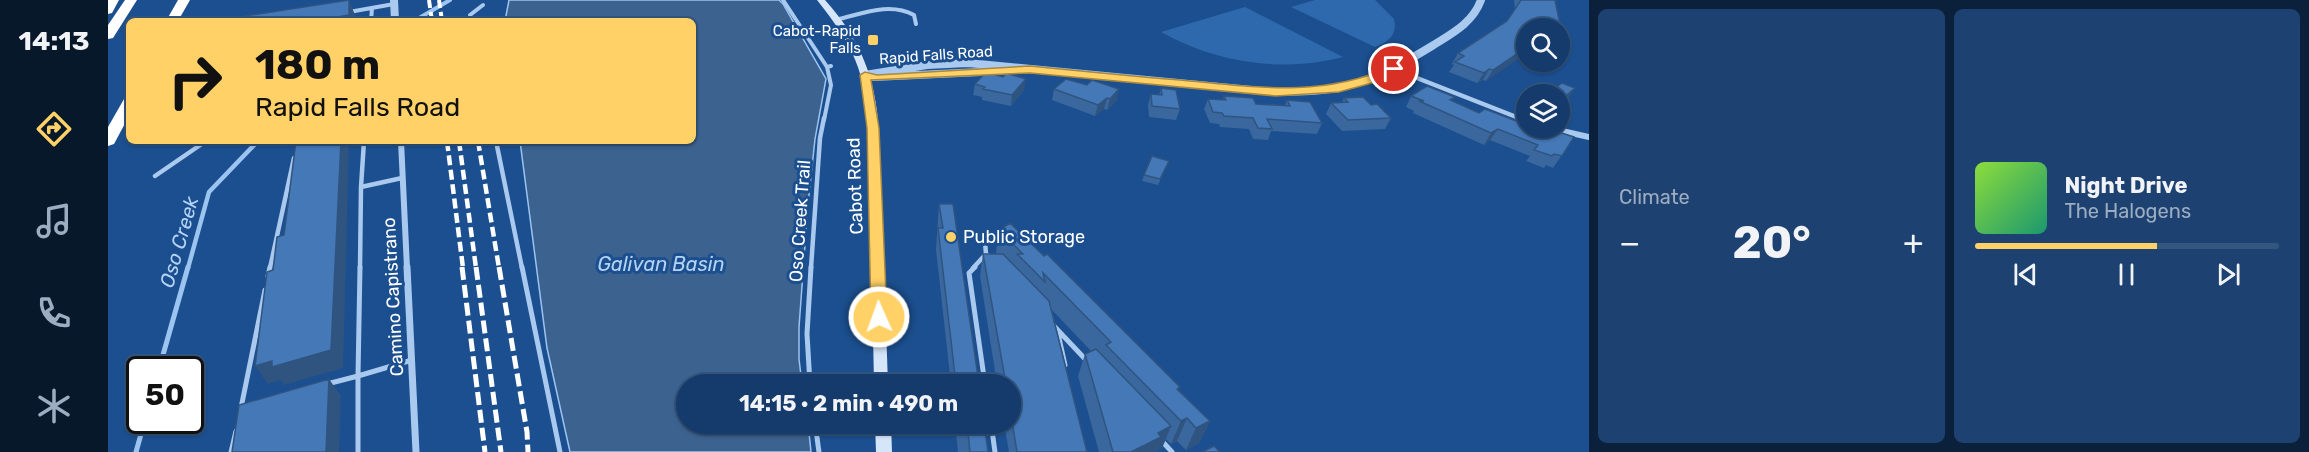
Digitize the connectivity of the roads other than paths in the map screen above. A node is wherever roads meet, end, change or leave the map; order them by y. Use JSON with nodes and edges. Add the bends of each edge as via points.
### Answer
{"nodes":[{"id":1,"x":113,"y":0,"type":"edge"},
{"id":2,"x":131,"y":0,"type":"edge"},
{"id":3,"x":184,"y":0,"type":"edge"},
{"id":4,"x":783,"y":0,"type":"edge"},
{"id":5,"x":821,"y":0,"type":"edge"},
{"id":6,"x":1481,"y":0,"type":"edge"},
{"id":7,"x":394,"y":2,"type":"edge"},
{"id":8,"x":483,"y":4,"type":"dead end"},
{"id":9,"x":372,"y":8,"type":"junction"},
{"id":10,"x":108,"y":10,"type":"edge"},
{"id":11,"x":347,"y":12,"type":"edge"},
{"id":12,"x":174,"y":18,"type":"edge"},
{"id":13,"x":371,"y":18,"type":"edge"},
{"id":14,"x":395,"y":18,"type":"edge"},
{"id":15,"x":471,"y":18,"type":"edge"},
{"id":16,"x":839,"y":19,"type":"junction"},
{"id":17,"x":916,"y":24,"type":"dead end"},
{"id":18,"x":108,"y":35,"type":"edge"},
{"id":19,"x":1394,"y":69,"type":"junction"},
{"id":20,"x":865,"y":75,"type":"junction"},
{"id":21,"x":126,"y":108,"type":"edge"},
{"id":22,"x":1516,"y":117,"type":"edge"},
{"id":23,"x":1570,"y":133,"type":"edge"},
{"id":24,"x":1589,"y":137,"type":"edge"},
{"id":25,"x":108,"y":141,"type":"edge"},
{"id":26,"x":202,"y":144,"type":"edge"},
{"id":27,"x":364,"y":144,"type":"edge"},
{"id":28,"x":401,"y":144,"type":"edge"},
{"id":29,"x":497,"y":144,"type":"edge"},
{"id":30,"x":295,"y":154,"type":"edge"},
{"id":31,"x":155,"y":176,"type":"dead end"},
{"id":32,"x":402,"y":178,"type":"junction"},
{"id":33,"x":361,"y":187,"type":"junction"},
{"id":34,"x":985,"y":242,"type":"dead end"},
{"id":35,"x":986,"y":254,"type":"junction"},
{"id":36,"x":994,"y":262,"type":"edge"},
{"id":37,"x":1048,"y":320,"type":"edge"},
{"id":38,"x":1056,"y":328,"type":"junction"},
{"id":39,"x":412,"y":360,"type":"junction"},
{"id":40,"x":1095,"y":370,"type":"edge"},
{"id":41,"x":1067,"y":373,"type":"edge"},
{"id":42,"x":808,"y":374,"type":"edge"},
{"id":43,"x":881,"y":374,"type":"edge"},
{"id":44,"x":984,"y":374,"type":"edge"},
{"id":45,"x":358,"y":376,"type":"junction"},
{"id":46,"x":316,"y":387,"type":"edge"},
{"id":47,"x":252,"y":404,"type":"edge"},
{"id":48,"x":241,"y":406,"type":"junction"},
{"id":49,"x":239,"y":418,"type":"edge"},
{"id":50,"x":236,"y":429,"type":"edge"},
{"id":51,"x":817,"y":434,"type":"edge"},
{"id":52,"x":883,"y":434,"type":"edge"},
{"id":53,"x":993,"y":434,"type":"edge"},
{"id":54,"x":1157,"y":435,"type":"edge"},
{"id":55,"x":231,"y":452,"type":"edge"},
{"id":56,"x":358,"y":452,"type":"edge"},
{"id":57,"x":416,"y":452,"type":"edge"},
{"id":58,"x":560,"y":452,"type":"edge"},
{"id":59,"x":819,"y":452,"type":"edge"},
{"id":60,"x":884,"y":452,"type":"edge"},
{"id":61,"x":995,"y":452,"type":"edge"},
{"id":62,"x":1172,"y":452,"type":"edge"}],
"edges":[{"from":1,"to":10,"type":"highway"},
{"from":2,"to":18,"type":"highway"},
{"from":3,"to":12,"type":"highway"},
{"from":4,"to":42,"type":"lane","name":"Oso Creek Trail","via":[[829,67],[832,88],[821,134],[813,224]]},
{"from":5,"to":16,"type":"main road","name":"Cabot Road"},
{"from":6,"to":19,"type":"street","name":"Rapid Falls Road","via":[[1467,23]]},
{"from":7,"to":9,"type":"lane"},
{"from":7,"to":14,"type":"street"},
{"from":8,"to":15,"type":"lane"},
{"from":9,"to":11,"type":"lane"},
{"from":9,"to":13,"type":"lane"},
{"from":16,"to":17,"type":"lane","via":[[898,8],[914,15]]},
{"from":16,"to":20,"type":"main road","name":"Cabot Road"},
{"from":19,"to":20,"type":"street","name":"Rapid Falls Road","via":[[1339,88],[1276,93],[1030,69],[877,78]]},
{"from":19,"to":22,"type":"street"},
{"from":20,"to":43,"type":"main road","name":"Cabot Road","via":[[873,128]]},
{"from":21,"to":25,"type":"highway"},
{"from":23,"to":24,"type":"street"},
{"from":26,"to":31,"type":"lane"},
{"from":27,"to":33,"type":"lane"},
{"from":28,"to":32,"type":"street","name":"Camino Capistrano"},
{"from":29,"to":58,"type":"lane"},
{"from":30,"to":48,"type":"lane"},
{"from":32,"to":33,"type":"lane"},
{"from":32,"to":39,"type":"street","name":"Camino Capistrano"},
{"from":33,"to":45,"type":"lane"},
{"from":34,"to":35,"type":"lane"},
{"from":35,"to":36,"type":"lane"},
{"from":35,"to":44,"type":"lane","via":[[969,273]]},
{"from":37,"to":38,"type":"lane"},
{"from":38,"to":40,"type":"lane"},
{"from":38,"to":41,"type":"lane"},
{"from":39,"to":45,"type":"lane"},
{"from":39,"to":57,"type":"street","name":"Camino Capistrano"},
{"from":45,"to":46,"type":"lane"},
{"from":45,"to":56,"type":"lane"},
{"from":47,"to":48,"type":"lane"},
{"from":48,"to":49,"type":"lane"},
{"from":50,"to":55,"type":"lane"},
{"from":51,"to":59,"type":"lane"},
{"from":52,"to":60,"type":"main road"},
{"from":53,"to":61,"type":"lane"},
{"from":54,"to":62,"type":"lane"}]}
